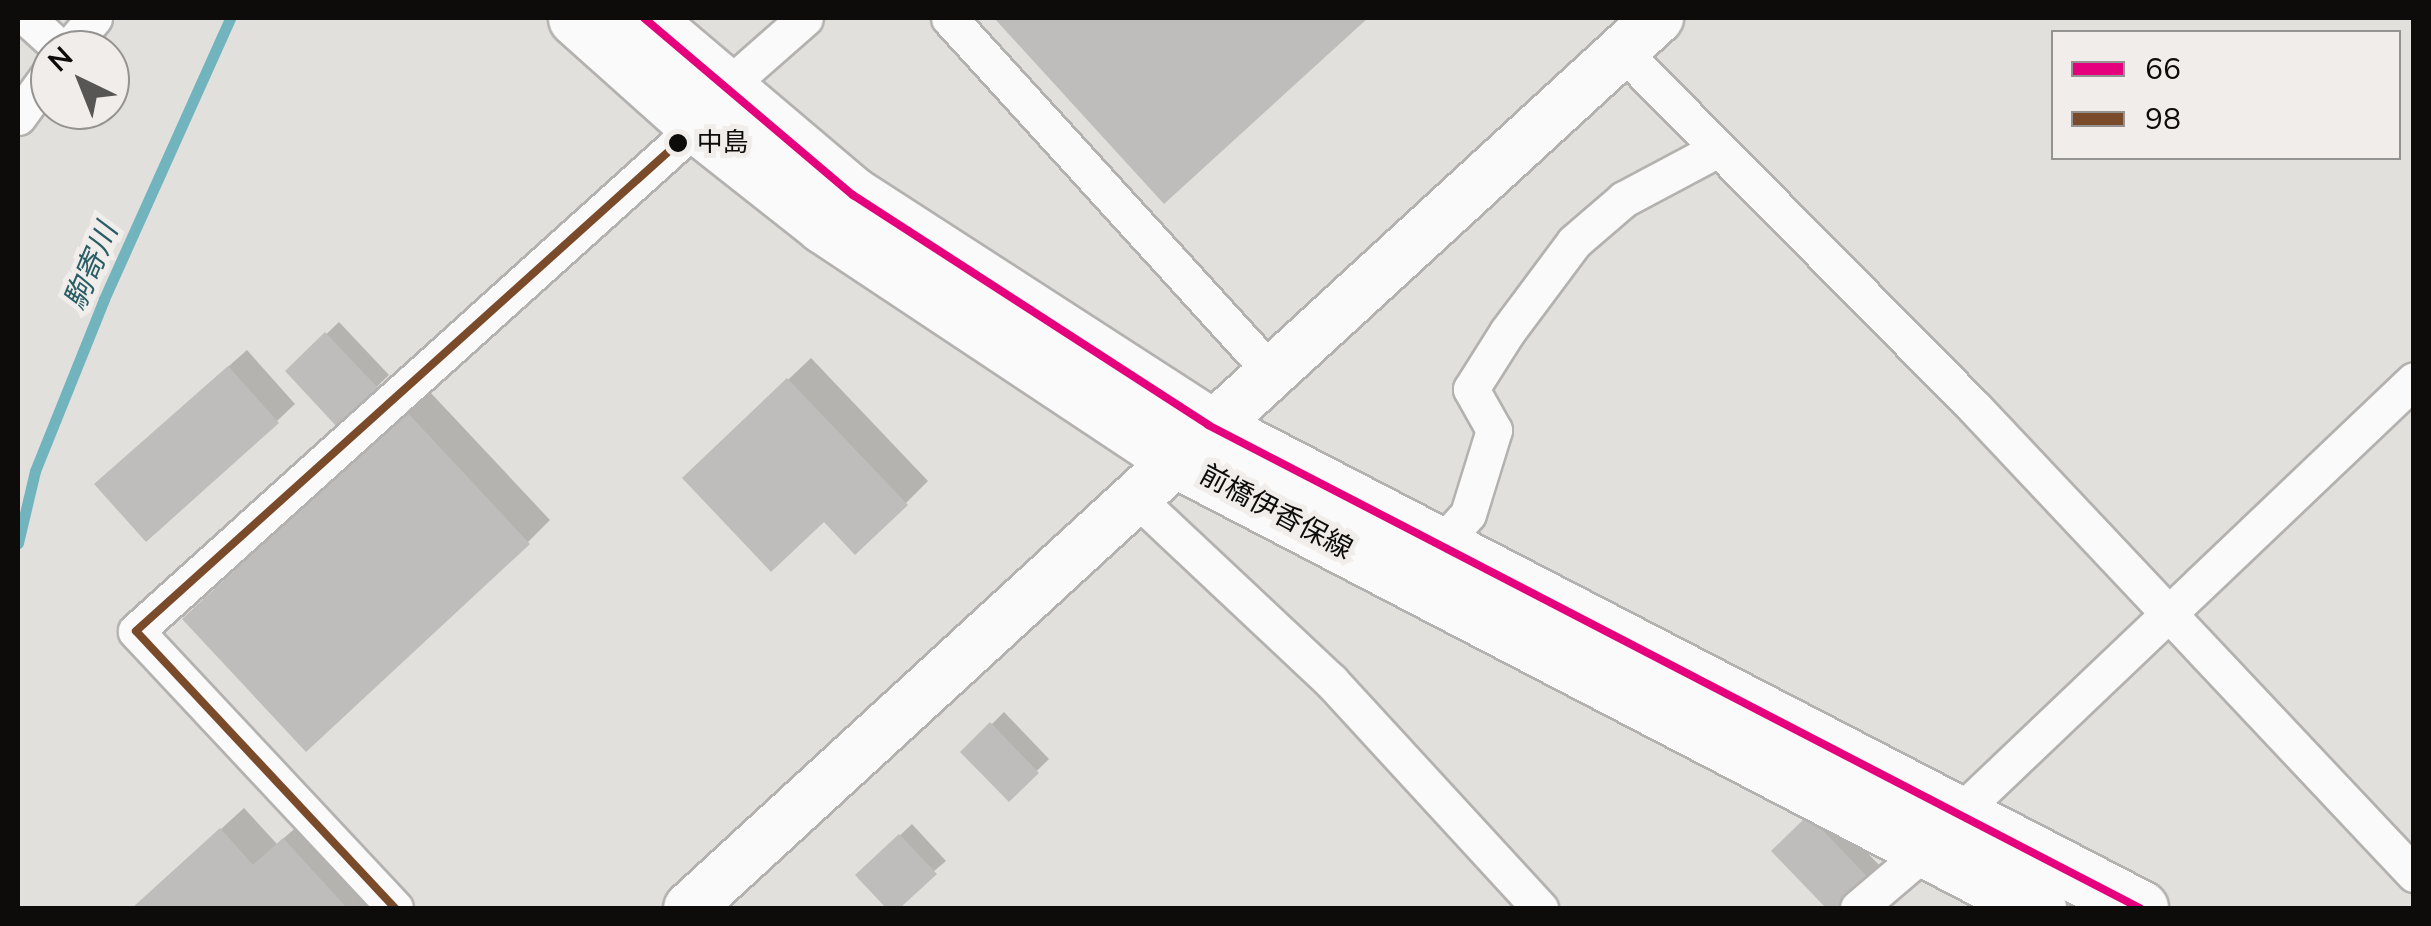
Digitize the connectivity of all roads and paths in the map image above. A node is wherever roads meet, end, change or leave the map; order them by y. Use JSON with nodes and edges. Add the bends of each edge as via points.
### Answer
{"nodes":[{"id":1,"x":576,"y":18,"type":"edge"},
{"id":2,"x":644,"y":18,"type":"edge"},
{"id":3,"x":805,"y":18,"type":"edge"},
{"id":4,"x":949,"y":18,"type":"edge"},
{"id":5,"x":1658,"y":18,"type":"edge"},
{"id":6,"x":1622,"y":51,"type":"junction"},
{"id":7,"x":724,"y":90,"type":"junction"},
{"id":8,"x":678,"y":144,"type":"dead end"},
{"id":9,"x":1718,"y":149,"type":"junction"},
{"id":10,"x":1272,"y":374,"type":"junction"},
{"id":11,"x":2414,"y":380,"type":"edge"},
{"id":12,"x":1191,"y":442,"type":"junction"},
{"id":13,"x":1136,"y":497,"type":"junction"},
{"id":14,"x":1439,"y":546,"type":"junction"},
{"id":15,"x":2167,"y":612,"type":"junction"},
{"id":16,"x":1941,"y":834,"type":"junction"},
{"id":17,"x":2414,"y":874,"type":"edge"},
{"id":18,"x":394,"y":908,"type":"edge"},
{"id":19,"x":689,"y":908,"type":"edge"},
{"id":20,"x":1540,"y":908,"type":"edge"},
{"id":21,"x":1858,"y":908,"type":"edge"},
{"id":22,"x":2038,"y":908,"type":"edge"},
{"id":23,"x":2140,"y":908,"type":"edge"}],
"edges":[{"from":1,"to":12,"type":"main road","name":"前橋伊香保線","via":[[823,225]]},
{"from":2,"to":7,"type":"main road","name":"前橋伊香保線"},
{"from":3,"to":7,"type":"street"},
{"from":4,"to":10,"type":"street"},
{"from":5,"to":6,"type":"street"},
{"from":6,"to":9,"type":"street"},
{"from":6,"to":10,"type":"street"},
{"from":7,"to":12,"type":"main road","name":"前橋伊香保線","via":[[853,194]]},
{"from":8,"to":18,"type":"street","via":[[136,630]]},
{"from":9,"to":14,"type":"street","via":[[1624,199],[1574,242],[1507,332],[1471,388],[1494,430],[1468,514]]},
{"from":9,"to":15,"type":"street"},
{"from":10,"to":12,"type":"street"},
{"from":11,"to":15,"type":"street"},
{"from":12,"to":13,"type":"street"},
{"from":12,"to":14,"type":"main road","name":"前橋伊香保線"},
{"from":12,"to":16,"type":"main road","name":"前橋伊香保線"},
{"from":13,"to":19,"type":"street"},
{"from":13,"to":20,"type":"street","via":[[1331,680]]},
{"from":14,"to":16,"type":"main road","name":"前橋伊香保線"},
{"from":15,"to":16,"type":"street"},
{"from":15,"to":17,"type":"street"},
{"from":16,"to":21,"type":"street"},
{"from":16,"to":22,"type":"main road","name":"前橋伊香保線"},
{"from":16,"to":23,"type":"main road","name":"前橋伊香保線"}]}
